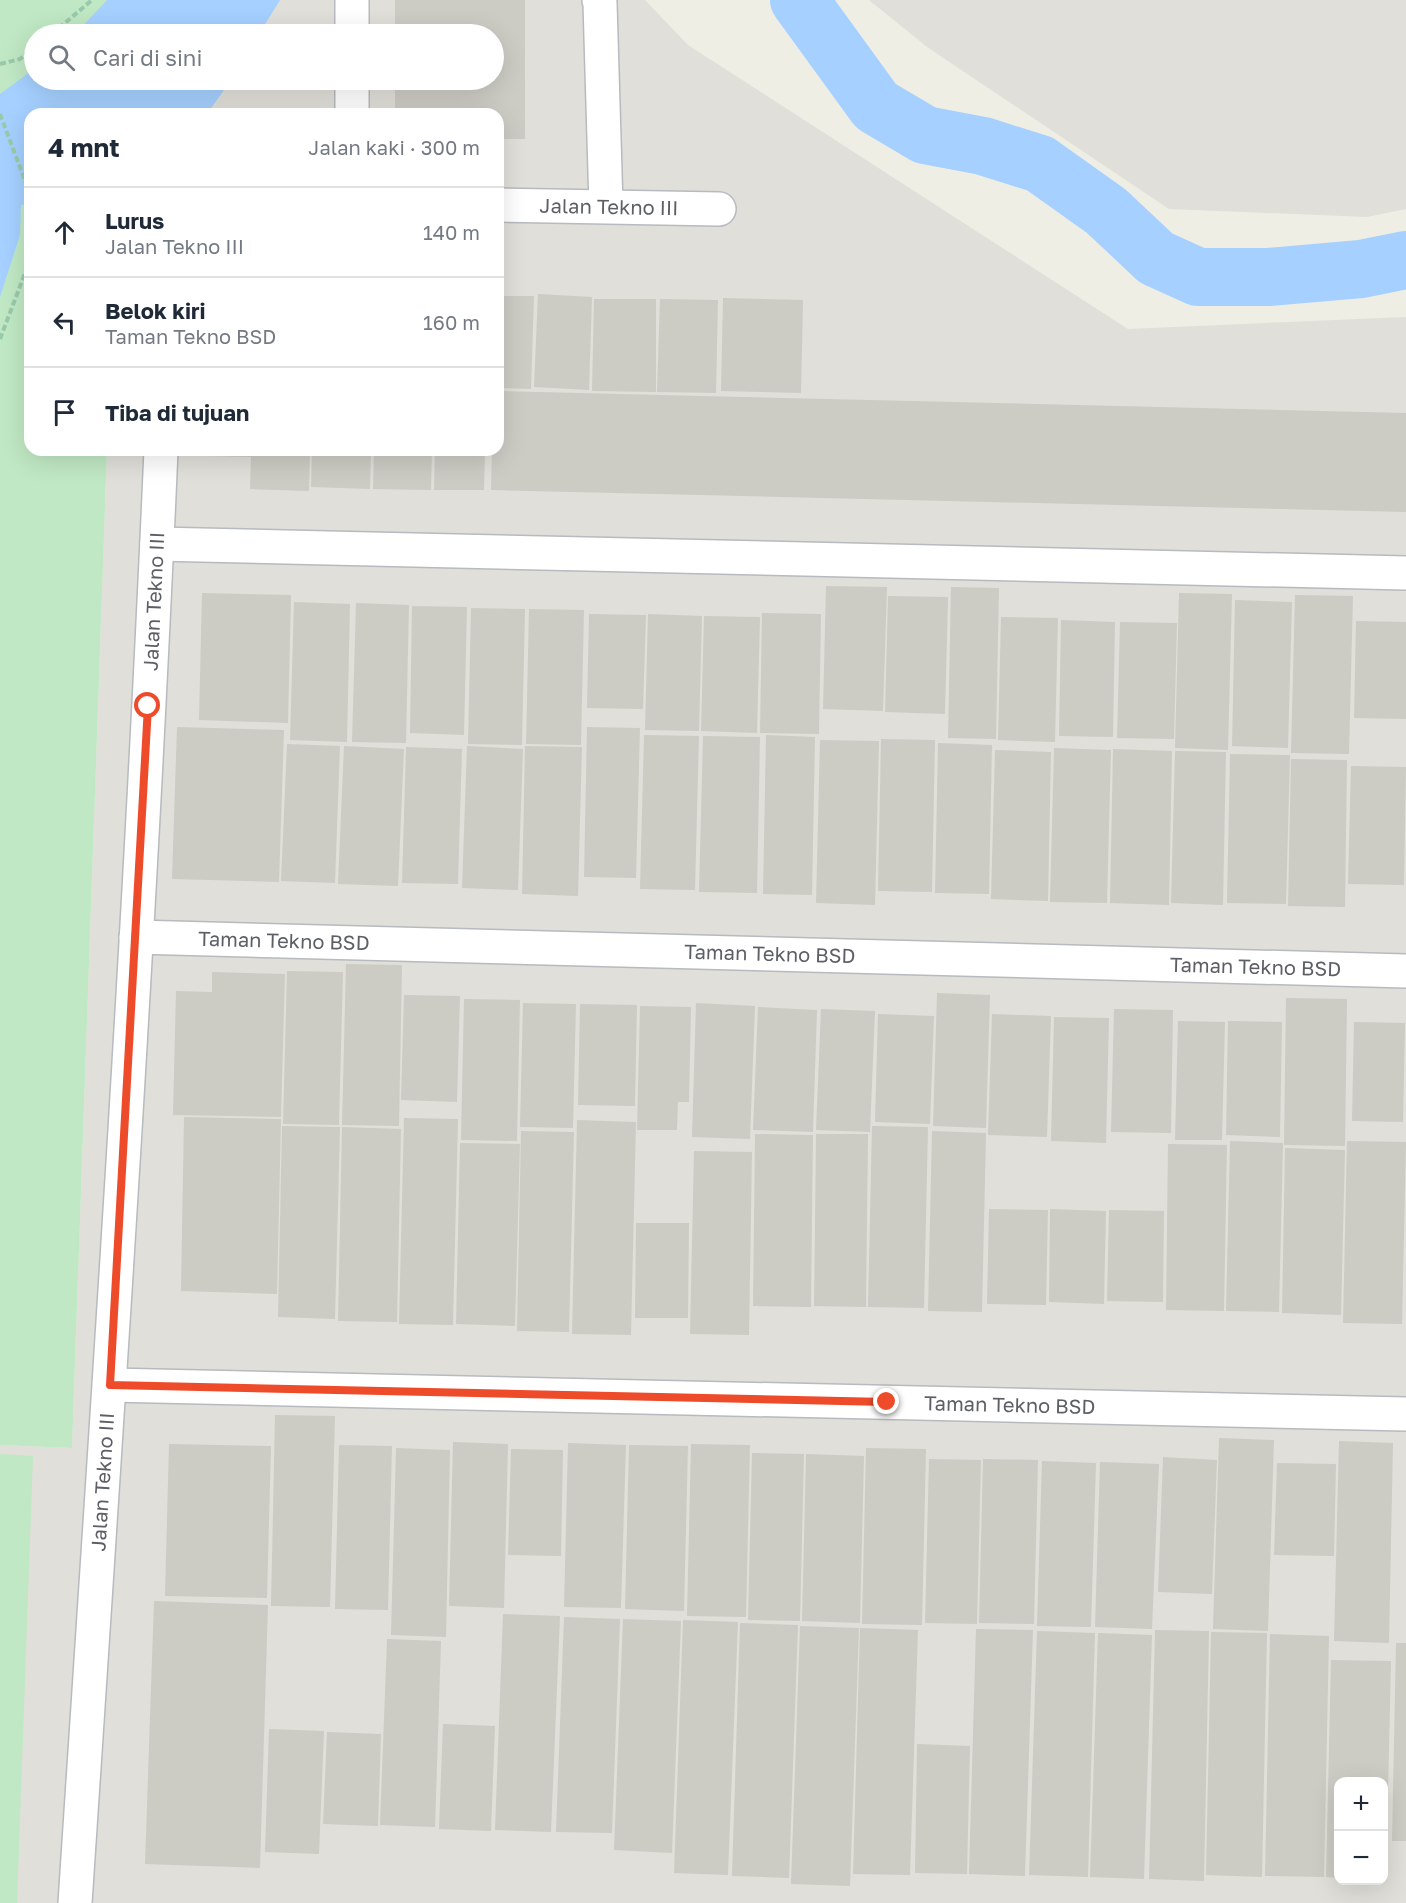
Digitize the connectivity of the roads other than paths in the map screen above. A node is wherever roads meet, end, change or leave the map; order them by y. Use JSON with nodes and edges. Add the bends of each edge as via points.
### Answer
{"nodes":[{"id":1,"x":352,"y":0,"type":"edge"},
{"id":2,"x":599,"y":0,"type":"edge"},
{"id":3,"x":352,"y":24,"type":"edge"},
{"id":4,"x":352,"y":90,"type":"edge"},
{"id":5,"x":352,"y":108,"type":"edge"},
{"id":6,"x":504,"y":205,"type":"edge"},
{"id":7,"x":606,"y":206,"type":"junction"},
{"id":8,"x":718,"y":209,"type":"dead end"},
{"id":9,"x":160,"y":456,"type":"edge"},
{"id":10,"x":156,"y":544,"type":"junction"},
{"id":11,"x":1406,"y":573,"type":"edge"},
{"id":12,"x":136,"y":937,"type":"junction"},
{"id":13,"x":1406,"y":971,"type":"edge"},
{"id":14,"x":110,"y":1385,"type":"junction"},
{"id":15,"x":1406,"y":1414,"type":"edge"},
{"id":16,"x":75,"y":1903,"type":"edge"}],
"edges":[{"from":1,"to":3,"type":"lane"},
{"from":2,"to":7,"type":"lane"},
{"from":4,"to":5,"type":"lane"},
{"from":6,"to":7,"type":"lane","name":"Jalan Tekno III"},
{"from":7,"to":8,"type":"lane","name":"Jalan Tekno III"},
{"from":9,"to":10,"type":"lane","name":"Jalan Tekno III"},
{"from":10,"to":11,"type":"lane"},
{"from":10,"to":12,"type":"lane","name":"Jalan Tekno III"},
{"from":12,"to":13,"type":"lane","name":"Taman Tekno BSD"},
{"from":12,"to":14,"type":"lane","name":"Jalan Tekno III"},
{"from":14,"to":15,"type":"lane","name":"Taman Tekno BSD"},
{"from":14,"to":16,"type":"lane","name":"Jalan Tekno III"}]}
